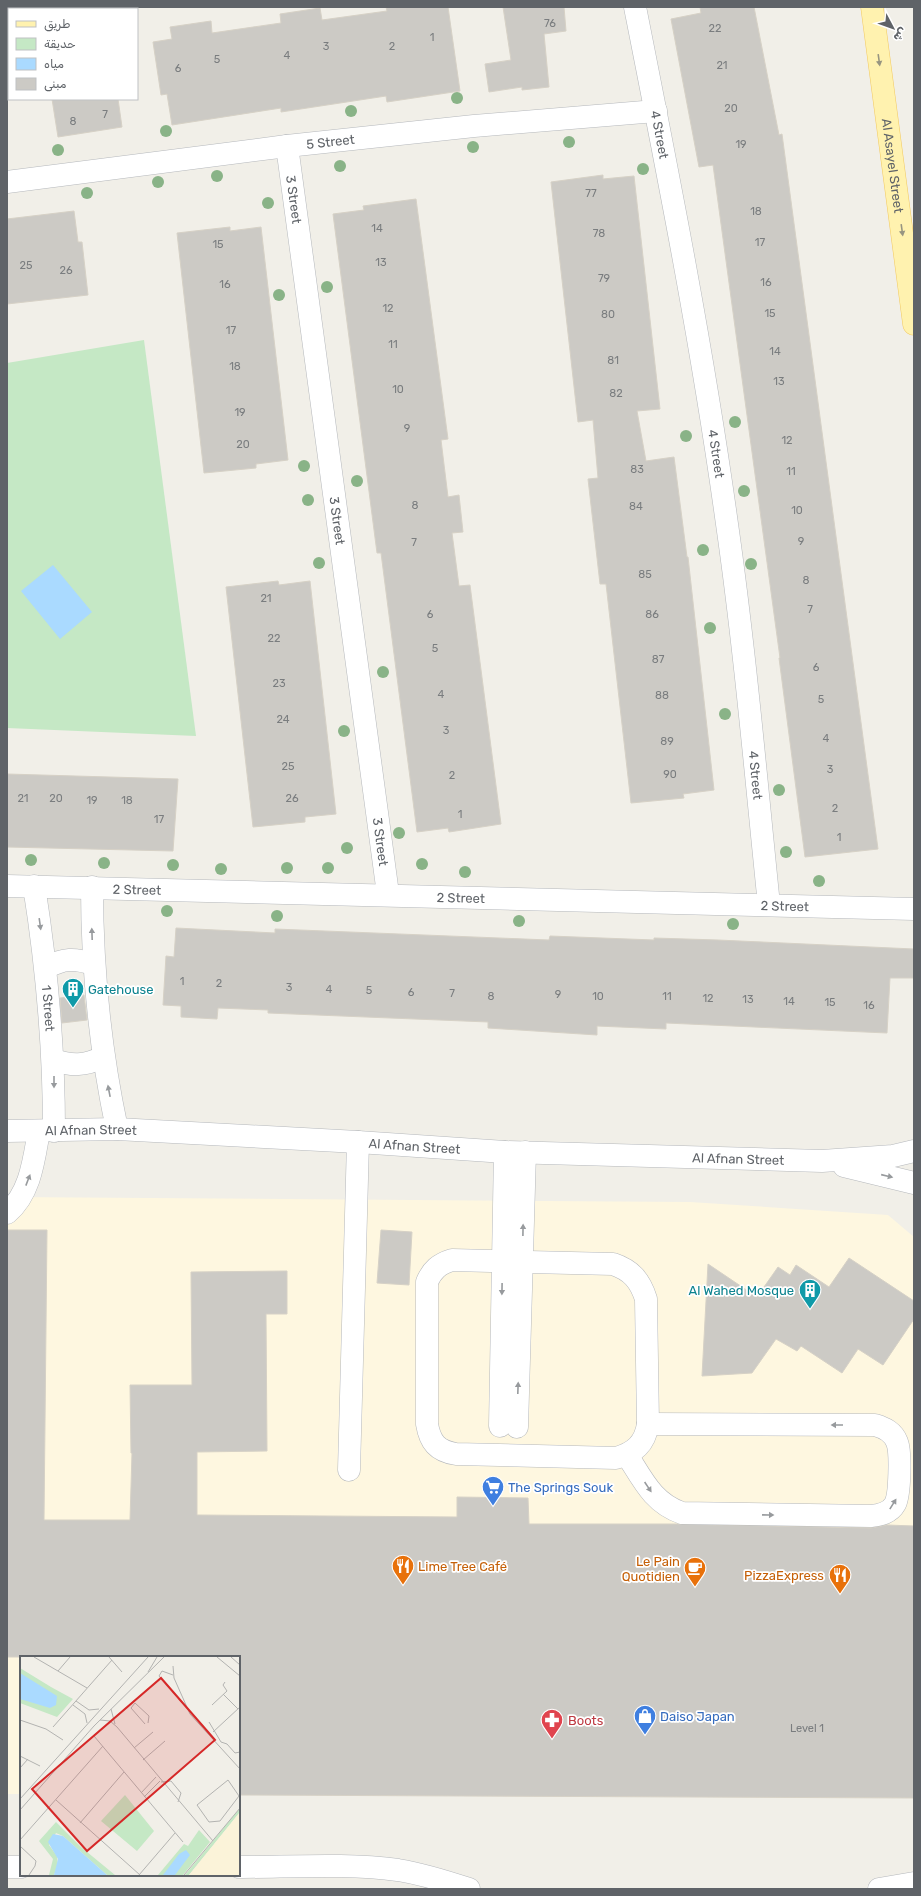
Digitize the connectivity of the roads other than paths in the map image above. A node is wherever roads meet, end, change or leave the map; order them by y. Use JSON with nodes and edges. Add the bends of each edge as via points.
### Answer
{"nodes":[{"id":1,"x":635,"y":7,"type":"edge"},
{"id":2,"x":872,"y":7,"type":"edge"},
{"id":3,"x":656,"y":111,"type":"junction"},
{"id":4,"x":287,"y":146,"type":"junction"},
{"id":5,"x":7,"y":182,"type":"edge"},
{"id":6,"x":914,"y":324,"type":"edge"},
{"id":7,"x":7,"y":886,"type":"edge"},
{"id":8,"x":34,"y":886,"type":"junction"},
{"id":9,"x":92,"y":887,"type":"junction"},
{"id":10,"x":388,"y":894,"type":"junction"},
{"id":11,"x":769,"y":905,"type":"junction"},
{"id":12,"x":914,"y":909,"type":"edge"},
{"id":13,"x":93,"y":964,"type":"junction"},
{"id":14,"x":46,"y":968,"type":"junction"},
{"id":15,"x":103,"y":1057,"type":"junction"},
{"id":16,"x":53,"y":1060,"type":"junction"},
{"id":17,"x":117,"y":1129,"type":"junction"},
{"id":18,"x":7,"y":1131,"type":"edge"},
{"id":19,"x":47,"y":1131,"type":"junction"},
{"id":20,"x":358,"y":1142,"type":"junction"},
{"id":21,"x":914,"y":1151,"type":"edge"},
{"id":22,"x":515,"y":1152,"type":"junction"},
{"id":23,"x":822,"y":1161,"type":"junction"},
{"id":24,"x":914,"y":1182,"type":"edge"},
{"id":25,"x":7,"y":1213,"type":"edge"},
{"id":26,"x":512,"y":1261,"type":"junction"},
{"id":27,"x":648,"y":1424,"type":"junction"},
{"id":28,"x":508,"y":1427,"type":"dead end"},
{"id":29,"x":627,"y":1455,"type":"junction"},
{"id":30,"x":349,"y":1470,"type":"dead end"},
{"id":31,"x":7,"y":1867,"type":"edge"},
{"id":32,"x":20,"y":1867,"type":"edge"},
{"id":33,"x":240,"y":1867,"type":"edge"},
{"id":34,"x":914,"y":1883,"type":"edge"},
{"id":35,"x":468,"y":1889,"type":"edge"},
{"id":36,"x":879,"y":1889,"type":"edge"}],
"edges":[{"from":1,"to":3,"type":"street","name":"4 Street"},
{"from":2,"to":6,"type":"main road","name":"Al Asayel Street","one_way":true},
{"from":3,"to":4,"type":"street","name":"5 Street","via":[[474,126]]},
{"from":3,"to":11,"type":"street","name":"4 Street","via":[[686,264],[726,517],[742,632]]},
{"from":4,"to":5,"type":"street","name":"5 Street"},
{"from":4,"to":10,"type":"street","name":"3 Street"},
{"from":7,"to":8,"type":"street","name":"2 Street"},
{"from":8,"to":9,"type":"street","name":"2 Street"},
{"from":8,"to":14,"type":"street","name":"1 Street","one_way":true},
{"from":9,"to":10,"type":"street","name":"2 Street"},
{"from":13,"to":9,"type":"street","one_way":true},
{"from":10,"to":11,"type":"street","name":"2 Street"},
{"from":11,"to":12,"type":"street","name":"2 Street"},
{"from":13,"to":14,"type":"street","via":[[69,959]]},
{"from":13,"to":15,"type":"street"},
{"from":14,"to":16,"type":"street","name":"1 Street"},
{"from":15,"to":16,"type":"street","via":[[91,1063],[78,1065]]},
{"from":17,"to":15,"type":"street","one_way":true},
{"from":16,"to":19,"type":"street","name":"1 Street","one_way":true},
{"from":17,"to":19,"type":"street","name":"Al Afnan Street"},
{"from":17,"to":20,"type":"street","name":"Al Afnan Street"},
{"from":18,"to":19,"type":"street","name":"Al Afnan Street"},
{"from":25,"to":19,"type":"street","name":"1 Street","one_way":true,"via":[[26,1186]]},
{"from":20,"to":22,"type":"street","name":"Al Afnan Street"},
{"from":20,"to":30,"type":"street"},
{"from":21,"to":23,"type":"street","name":"Al Afnan Street","via":[[893,1156]]},
{"from":22,"to":23,"type":"street","name":"Al Afnan Street"},
{"from":22,"to":26,"type":"street"},
{"from":23,"to":24,"type":"street","name":"Al Afnan Street","one_way":true},
{"from":26,"to":27,"type":"street","via":[[613,1264],[631,1273],[638,1280],[646,1299]]},
{"from":26,"to":28,"type":"street"},
{"from":26,"to":29,"type":"street","via":[[452,1260],[443,1262],[430,1274],[427,1282],[429,1436],[435,1446],[444,1452],[456,1454],[616,1458]]},
{"from":27,"to":29,"type":"street","via":[[642,1442]]},
{"from":29,"to":27,"type":"street","one_way":true,"via":[[660,1502],[682,1513],[871,1516],[889,1511],[898,1495],[897,1443],[888,1431],[875,1425]]},
{"from":31,"to":32,"type":"street"},
{"from":33,"to":35,"type":"street","via":[[351,1867],[397,1870],[442,1879]]},
{"from":34,"to":36,"type":"street"}]}
